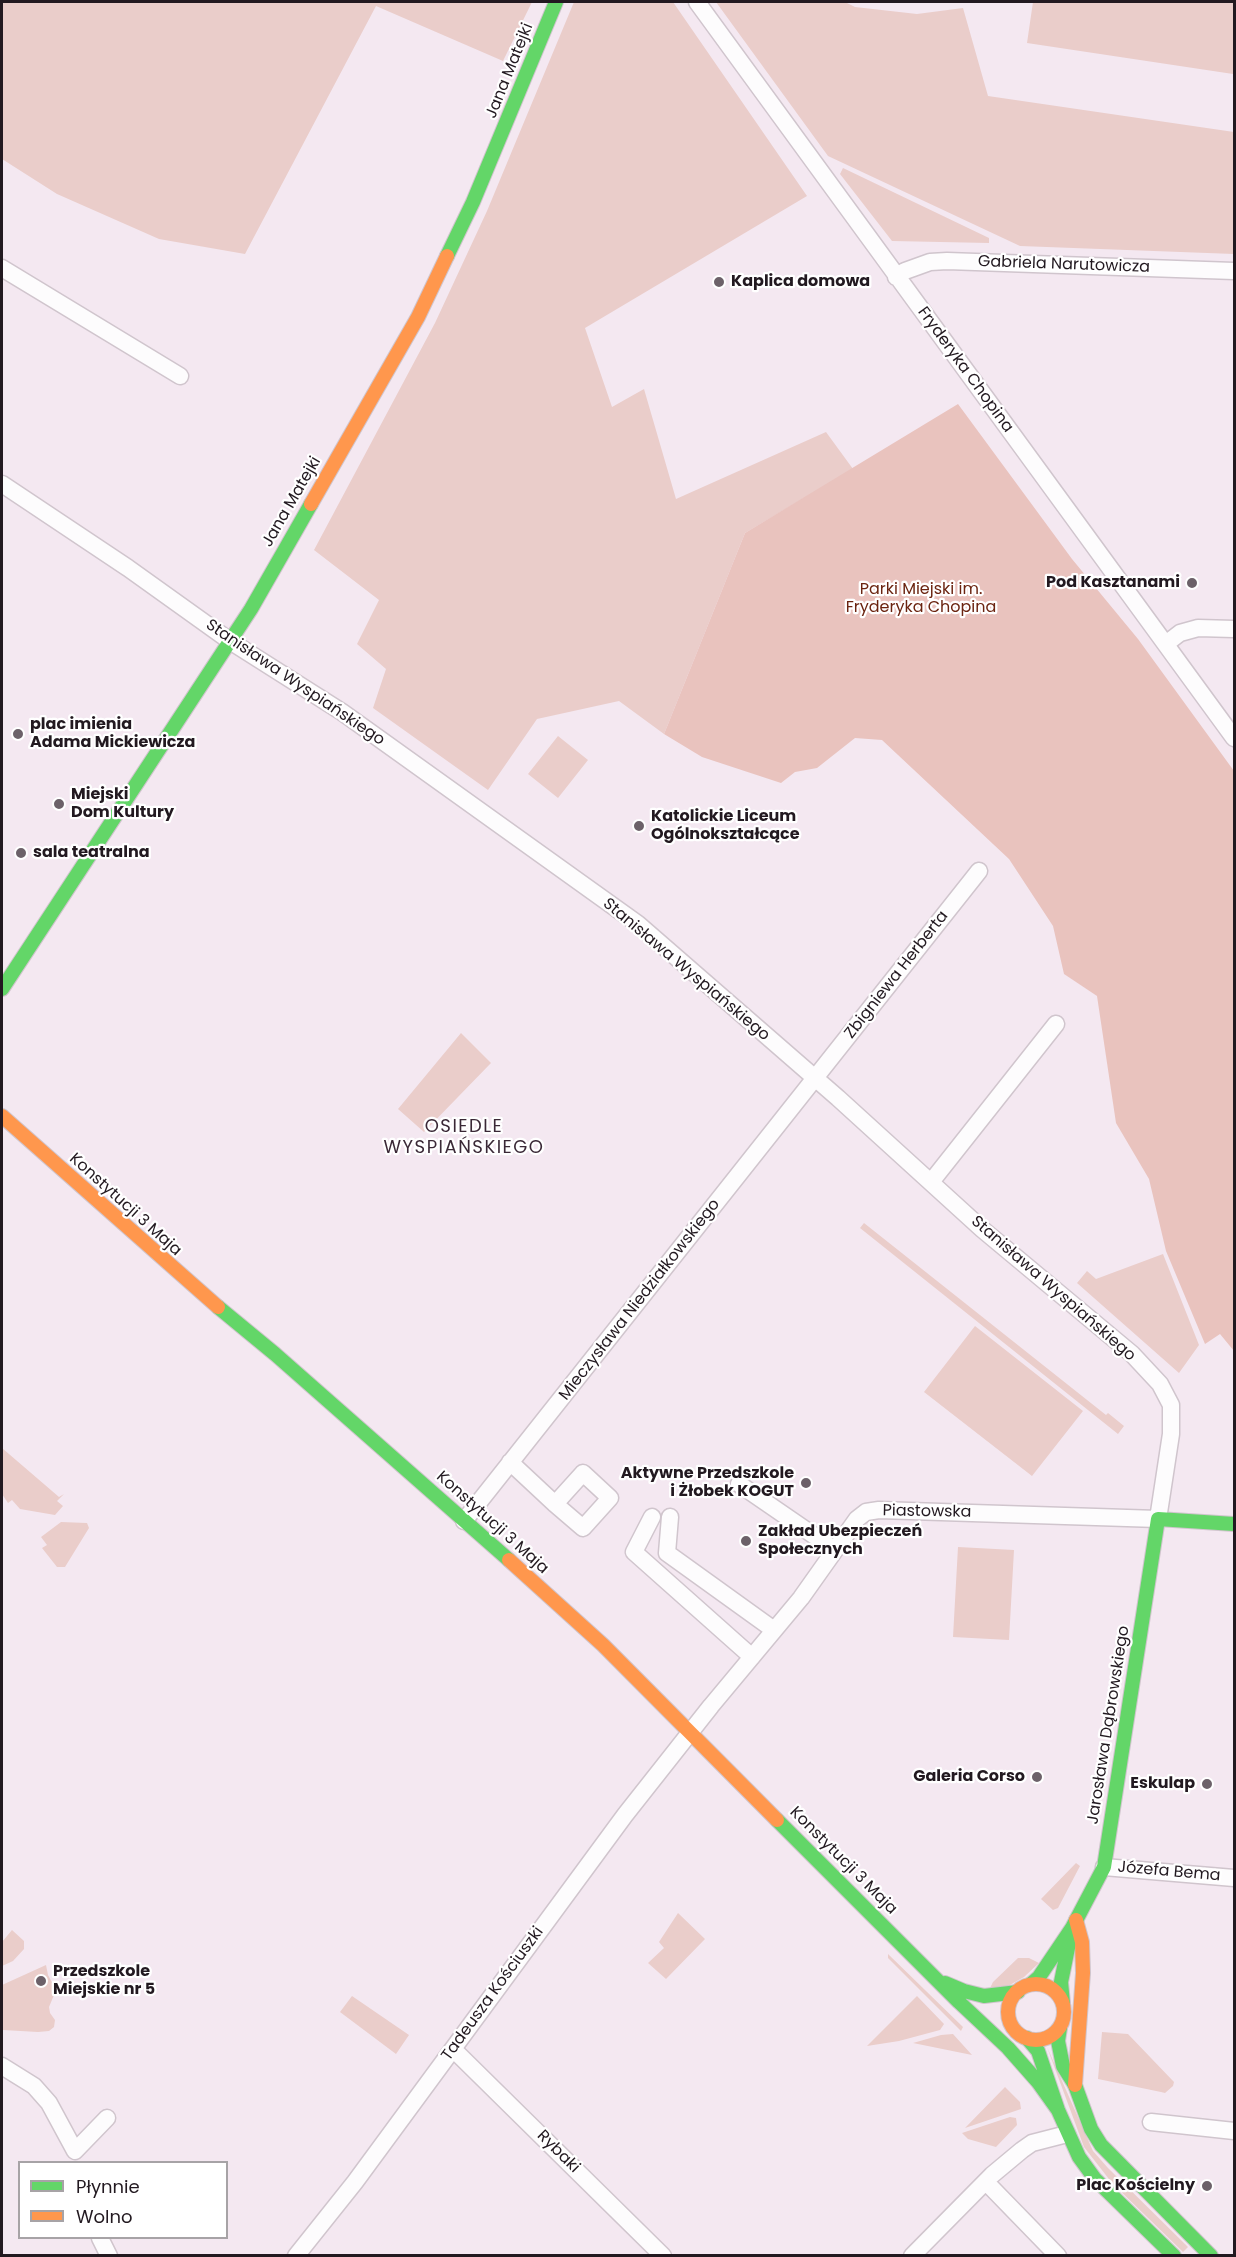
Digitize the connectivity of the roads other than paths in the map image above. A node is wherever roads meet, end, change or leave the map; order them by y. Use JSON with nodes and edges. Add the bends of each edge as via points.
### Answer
{"nodes":[{"id":1,"x":556,"y":2,"type":"edge"},
{"id":2,"x":697,"y":2,"type":"edge"},
{"id":3,"x":2,"y":268,"type":"edge"},
{"id":4,"x":1234,"y":271,"type":"edge"},
{"id":5,"x":897,"y":277,"type":"junction"},
{"id":6,"x":180,"y":376,"type":"dead end"},
{"id":7,"x":2,"y":484,"type":"edge"},
{"id":8,"x":1234,"y":629,"type":"edge"},
{"id":9,"x":230,"y":640,"type":"junction"},
{"id":10,"x":1167,"y":643,"type":"junction"},
{"id":11,"x":1234,"y":738,"type":"edge"},
{"id":12,"x":979,"y":871,"type":"dead end"},
{"id":13,"x":2,"y":989,"type":"edge"},
{"id":14,"x":1056,"y":1024,"type":"dead end"},
{"id":15,"x":815,"y":1078,"type":"junction"},
{"id":16,"x":2,"y":1116,"type":"edge"},
{"id":17,"x":931,"y":1182,"type":"junction"},
{"id":18,"x":510,"y":1462,"type":"junction"},
{"id":19,"x":739,"y":1484,"type":"dead end"},
{"id":20,"x":555,"y":1504,"type":"dead end"},
{"id":21,"x":652,"y":1517,"type":"dead end"},
{"id":22,"x":670,"y":1517,"type":"dead end"},
{"id":23,"x":1158,"y":1520,"type":"junction"},
{"id":24,"x":464,"y":1521,"type":"junction"},
{"id":25,"x":1234,"y":1524,"type":"edge"},
{"id":26,"x":836,"y":1550,"type":"junction"},
{"id":27,"x":774,"y":1630,"type":"junction"},
{"id":28,"x":752,"y":1657,"type":"junction"},
{"id":29,"x":690,"y":1732,"type":"junction"},
{"id":30,"x":1104,"y":1867,"type":"junction"},
{"id":31,"x":1234,"y":1878,"type":"edge"},
{"id":32,"x":1074,"y":1924,"type":"junction"},
{"id":33,"x":938,"y":1980,"type":"junction"},
{"id":34,"x":1031,"y":1984,"type":"junction"},
{"id":35,"x":1017,"y":1992,"type":"junction"},
{"id":36,"x":1063,"y":2003,"type":"junction"},
{"id":37,"x":975,"y":2016,"type":"junction"},
{"id":38,"x":1060,"y":2028,"type":"junction"},
{"id":39,"x":1014,"y":2029,"type":"junction"},
{"id":40,"x":1027,"y":2038,"type":"junction"},
{"id":41,"x":453,"y":2049,"type":"junction"},
{"id":42,"x":2,"y":2066,"type":"edge"},
{"id":43,"x":1075,"y":2085,"type":"junction"},
{"id":44,"x":1058,"y":2110,"type":"junction"},
{"id":45,"x":107,"y":2118,"type":"dead end"},
{"id":46,"x":1150,"y":2122,"type":"dead end"},
{"id":47,"x":1234,"y":2131,"type":"edge"},
{"id":48,"x":1067,"y":2134,"type":"junction"},
{"id":49,"x":76,"y":2158,"type":"edge"},
{"id":50,"x":986,"y":2182,"type":"junction"},
{"id":51,"x":100,"y":2239,"type":"edge"},
{"id":52,"x":1210,"y":2253,"type":"edge"},
{"id":53,"x":301,"y":2254,"type":"edge"},
{"id":54,"x":108,"y":2256,"type":"edge"},
{"id":55,"x":663,"y":2256,"type":"edge"},
{"id":56,"x":912,"y":2256,"type":"edge"},
{"id":57,"x":1058,"y":2256,"type":"edge"},
{"id":58,"x":1174,"y":2256,"type":"edge"}],
"edges":[{"from":1,"to":9,"type":"street","name":"Jana Matejki","via":[[472,202],[418,317]]},
{"from":2,"to":5,"type":"street","name":"Fryderyka Chopina"},
{"from":3,"to":6,"type":"street"},
{"from":4,"to":5,"type":"street","name":"Gabriela Narutowicza","via":[[947,261],[930,262]]},
{"from":5,"to":10,"type":"street","name":"Fryderyka Chopina"},
{"from":7,"to":9,"type":"street","name":"Stanisława Wyspiańskiego"},
{"from":8,"to":10,"type":"street","via":[[1198,628],[1180,633]]},
{"from":9,"to":13,"type":"street","name":"Jana Matejki"},
{"from":9,"to":15,"type":"street","name":"Stanisława Wyspiańskiego","via":[[342,712],[638,924]]},
{"from":10,"to":11,"type":"street","name":"Fryderyka Chopina"},
{"from":12,"to":15,"type":"street","name":"Zbigniewa Herberta"},
{"from":14,"to":17,"type":"street"},
{"from":15,"to":17,"type":"street","name":"Stanisława Wyspiańskiego"},
{"from":15,"to":18,"type":"street","name":"Mieczysława Niedziałkowskiego"},
{"from":16,"to":24,"type":"street","name":"Konstytucji 3 Maja"},
{"from":17,"to":23,"type":"street","name":"Stanisława Wyspiańskiego","via":[[1132,1354],[1160,1384],[1171,1405],[1171,1434]]},
{"from":18,"to":20,"type":"street"},
{"from":18,"to":24,"type":"street","name":"Mieczysława Niedziałkowskiego"},
{"from":19,"to":26,"type":"street"},
{"from":21,"to":28,"type":"street","via":[[634,1552]]},
{"from":22,"to":27,"type":"street","via":[[668,1552]]},
{"from":23,"to":25,"type":"street","name":"Piastowska"},
{"from":23,"to":26,"type":"street","name":"Piastowska","via":[[879,1510],[866,1512],[857,1519]]},
{"from":23,"to":30,"type":"street","name":"Jarosława Dąbrowskiego"},
{"from":24,"to":29,"type":"street","name":"Konstytucji 3 Maja","via":[[603,1646]]},
{"from":26,"to":27,"type":"street","name":"Piastowska"},
{"from":27,"to":28,"type":"street","name":"Piastowska"},
{"from":28,"to":29,"type":"street","name":"Piastowska"},
{"from":29,"to":33,"type":"street","name":"Konstytucji 3 Maja"},
{"from":29,"to":41,"type":"street","name":"Tadeusza Kościuszki"},
{"from":30,"to":31,"type":"street","name":"Józefa Bema"},
{"from":30,"to":32,"type":"street","name":"Jarosława Dąbrowskiego"},
{"from":32,"to":34,"type":"street","name":"Jarosława Dąbrowskiego"},
{"from":32,"to":36,"type":"street","name":"Jarosława Dąbrowskiego","via":[[1061,1982]]},
{"from":32,"to":43,"type":"street","via":[[1082,1942],[1083,1973]]},
{"from":33,"to":35,"type":"street","name":"Konstytucji 3 Maja","via":[[984,1996]]},
{"from":33,"to":37,"type":"street","name":"Konstytucji 3 Maja"},
{"from":34,"to":35,"type":"street"},
{"from":34,"to":36,"type":"street","via":[[1050,1988]]},
{"from":35,"to":39,"type":"street","via":[[1009,2009]]},
{"from":36,"to":38,"type":"street"},
{"from":37,"to":39,"type":"street","name":"Konstytucji 3 Maja"},
{"from":37,"to":44,"type":"street","via":[[1038,2082]]},
{"from":38,"to":40,"type":"street","via":[[1048,2037]]},
{"from":38,"to":43,"type":"street","via":[[1063,2066]]},
{"from":39,"to":40,"type":"street"},
{"from":40,"to":44,"type":"street","via":[[1038,2051]]},
{"from":41,"to":53,"type":"street","name":"Tadeusza Kościuszki"},
{"from":41,"to":55,"type":"street","name":"Rybaki"},
{"from":42,"to":49,"type":"street","via":[[34,2086],[49,2103]]},
{"from":43,"to":52,"type":"street","via":[[1101,2145]]},
{"from":44,"to":48,"type":"street"},
{"from":45,"to":49,"type":"street"},
{"from":46,"to":47,"type":"street"},
{"from":48,"to":50,"type":"street","via":[[1027,2146]]},
{"from":48,"to":58,"type":"street","via":[[1095,2179]]},
{"from":50,"to":56,"type":"street"},
{"from":50,"to":57,"type":"street"},
{"from":51,"to":54,"type":"street"}]}
